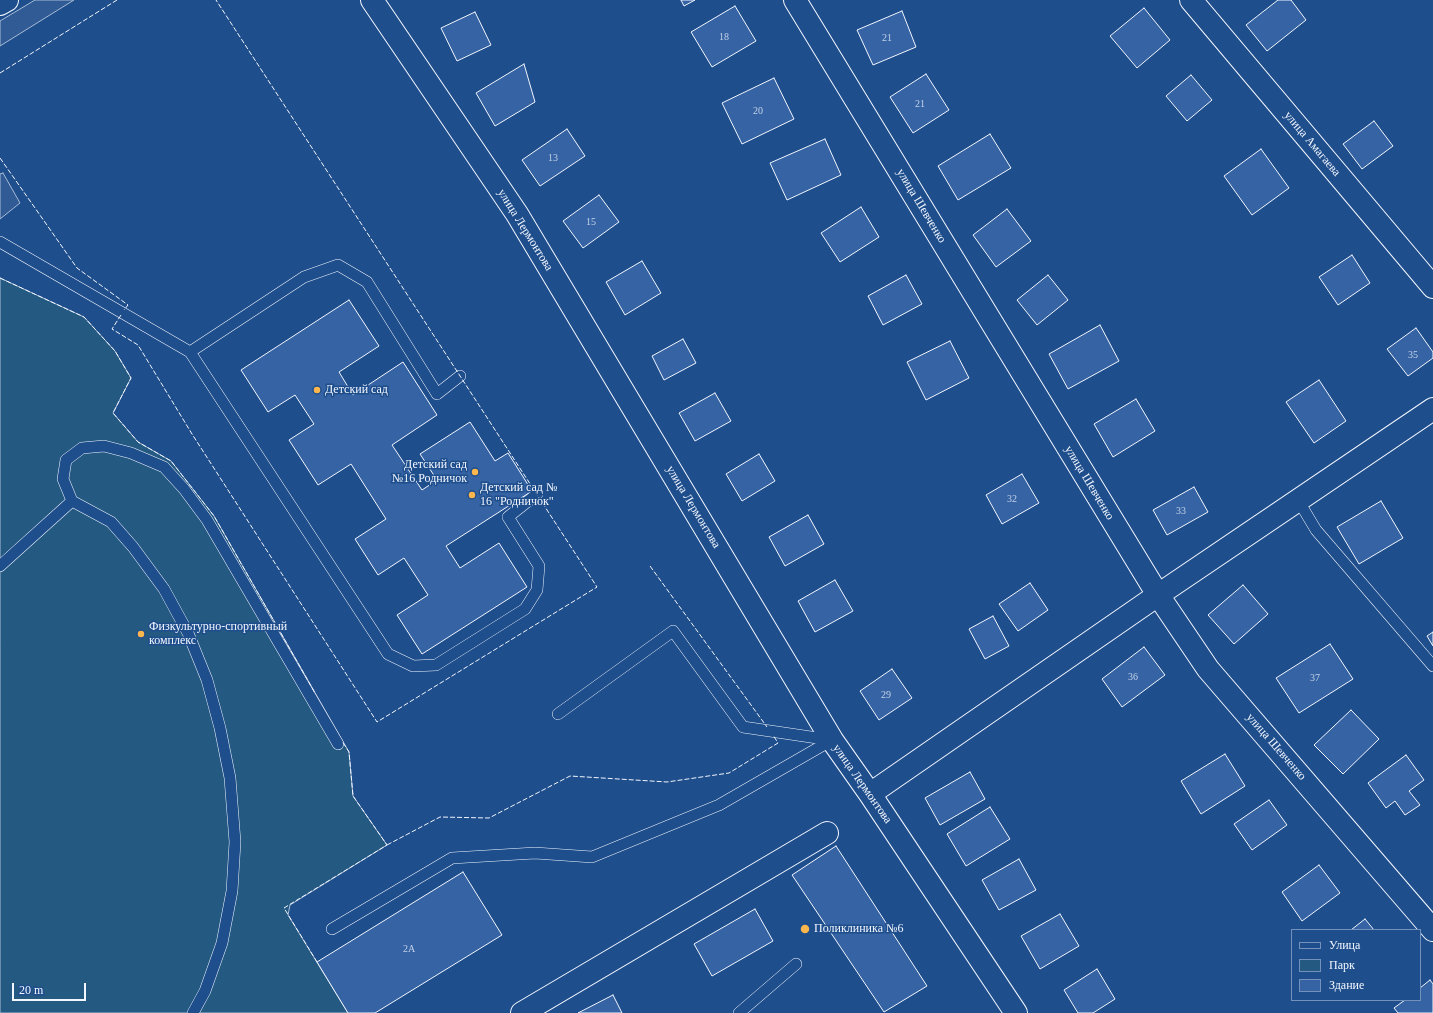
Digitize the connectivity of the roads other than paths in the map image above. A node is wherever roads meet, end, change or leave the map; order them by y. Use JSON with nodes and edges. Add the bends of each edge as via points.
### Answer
{"nodes":[{"id":1,"x":6,"y":0,"type":"edge"},
{"id":2,"x":372,"y":0,"type":"edge"},
{"id":3,"x":795,"y":0,"type":"edge"},
{"id":4,"x":1191,"y":0,"type":"edge"},
{"id":5,"x":0,"y":4,"type":"edge"},
{"id":6,"x":0,"y":242,"type":"edge"},
{"id":7,"x":1433,"y":287,"type":"edge"},
{"id":8,"x":190,"y":352,"type":"junction"},
{"id":9,"x":460,"y":376,"type":"dead end"},
{"id":10,"x":1433,"y":409,"type":"edge"},
{"id":11,"x":537,"y":494,"type":"dead end"},
{"id":12,"x":1298,"y":500,"type":"junction"},
{"id":13,"x":72,"y":501,"type":"junction"},
{"id":14,"x":0,"y":566,"type":"edge"},
{"id":15,"x":1158,"y":595,"type":"junction"},
{"id":16,"x":1433,"y":666,"type":"edge"},
{"id":17,"x":558,"y":714,"type":"dead end"},
{"id":18,"x":832,"y":740,"type":"junction"},
{"id":19,"x":338,"y":744,"type":"dead end"},
{"id":20,"x":870,"y":794,"type":"junction"},
{"id":21,"x":827,"y":832,"type":"dead end"},
{"id":22,"x":332,"y":929,"type":"dead end"},
{"id":23,"x":1433,"y":930,"type":"edge"},
{"id":24,"x":796,"y":964,"type":"dead end"},
{"id":25,"x":193,"y":1013,"type":"edge"},
{"id":26,"x":522,"y":1013,"type":"edge"},
{"id":27,"x":740,"y":1013,"type":"edge"},
{"id":28,"x":1016,"y":1013,"type":"edge"}],
"edges":[{"from":1,"to":5,"type":"street"},
{"from":2,"to":18,"type":"street","name":"улица Лермонтова","via":[[517,214]]},
{"from":3,"to":15,"type":"street","name":"улица Шевченко"},
{"from":4,"to":7,"type":"street","name":"улица Амагаева"},
{"from":6,"to":8,"type":"lane"},
{"from":8,"to":9,"type":"lane","via":[[304,277],[338,265],[367,282],[437,394]]},
{"from":8,"to":11,"type":"lane","via":[[388,654],[413,666],[436,665],[525,609],[537,590],[539,566],[508,516]]},
{"from":10,"to":12,"type":"street"},
{"from":12,"to":15,"type":"street"},
{"from":12,"to":16,"type":"lane","via":[[1316,530]]},
{"from":13,"to":14,"type":"lane"},
{"from":13,"to":19,"type":"lane","via":[[63,479],[66,460],[82,448],[104,446],[131,453],[164,467],[208,520]]},
{"from":13,"to":25,"type":"lane","via":[[111,522],[164,590],[188,633],[205,674],[220,728],[230,778],[235,842],[232,891],[222,942],[205,991]]},
{"from":15,"to":20,"type":"street"},
{"from":15,"to":23,"type":"street","name":"улица Шевченко","via":[[1208,668]]},
{"from":17,"to":18,"type":"lane","via":[[673,631],[742,727]]},
{"from":18,"to":20,"type":"street","name":"улица Лермонтова"},
{"from":18,"to":22,"type":"lane","via":[[719,806],[592,857],[535,853],[452,858]]},
{"from":20,"to":28,"type":"street","name":"улица Лермонтова"},
{"from":21,"to":26,"type":"street"},
{"from":24,"to":27,"type":"lane"}]}
